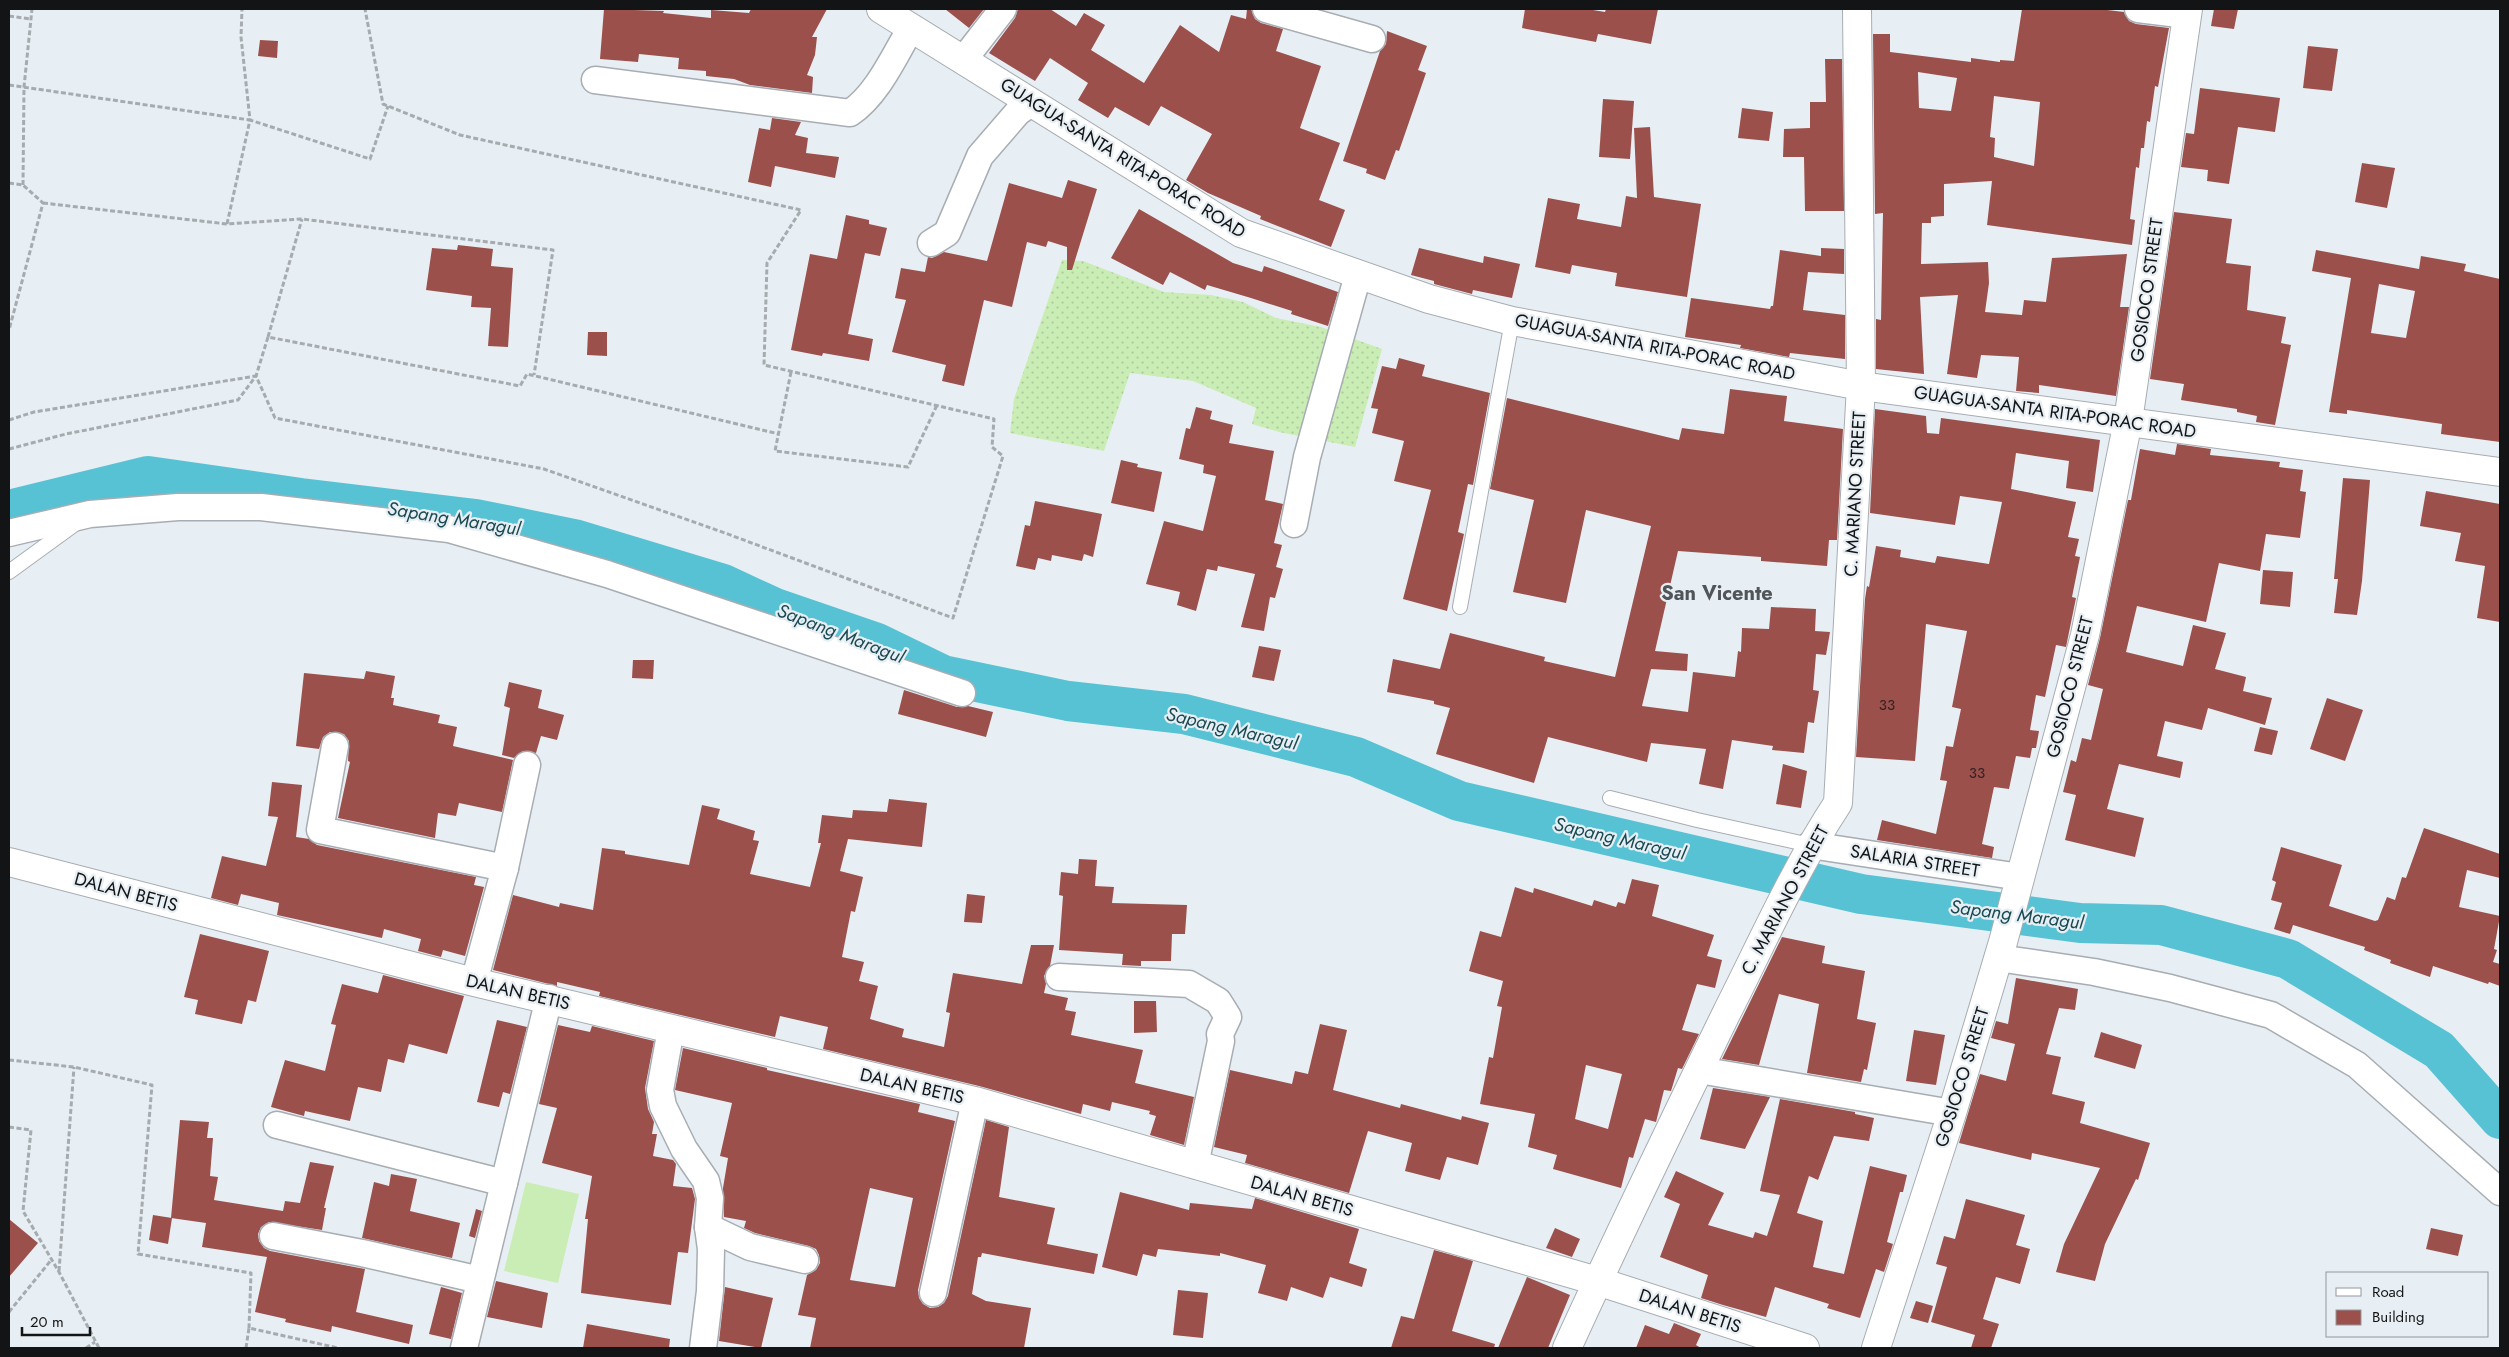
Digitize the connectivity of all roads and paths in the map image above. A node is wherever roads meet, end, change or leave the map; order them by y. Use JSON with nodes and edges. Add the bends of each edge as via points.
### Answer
{"nodes":[{"id":1,"x":32,"y":9,"type":"edge"},
{"id":2,"x":242,"y":9,"type":"edge"},
{"id":3,"x":365,"y":9,"type":"edge"},
{"id":4,"x":881,"y":9,"type":"edge"},
{"id":5,"x":1003,"y":9,"type":"edge"},
{"id":6,"x":1266,"y":9,"type":"edge"},
{"id":7,"x":1857,"y":9,"type":"edge"},
{"id":8,"x":2138,"y":9,"type":"edge"},
{"id":9,"x":2187,"y":12,"type":"edge"},
{"id":10,"x":9,"y":16,"type":"edge"},
{"id":11,"x":30,"y":19,"type":"junction"},
{"id":12,"x":911,"y":28,"type":"junction"},
{"id":13,"x":1372,"y":39,"type":"dead end"},
{"id":14,"x":964,"y":59,"type":"junction"},
{"id":15,"x":595,"y":80,"type":"dead end"},
{"id":16,"x":9,"y":85,"type":"edge"},
{"id":17,"x":24,"y":87,"type":"junction"},
{"id":18,"x":1031,"y":103,"type":"junction"},
{"id":19,"x":388,"y":106,"type":"junction"},
{"id":20,"x":250,"y":120,"type":"junction"},
{"id":21,"x":9,"y":184,"type":"edge"},
{"id":22,"x":22,"y":186,"type":"junction"},
{"id":23,"x":43,"y":203,"type":"junction"},
{"id":24,"x":302,"y":219,"type":"junction"},
{"id":25,"x":226,"y":224,"type":"junction"},
{"id":26,"x":931,"y":243,"type":"dead end"},
{"id":27,"x":1358,"y":275,"type":"junction"},
{"id":28,"x":1512,"y":321,"type":"junction"},
{"id":29,"x":9,"y":330,"type":"edge"},
{"id":30,"x":268,"y":337,"type":"junction"},
{"id":31,"x":791,"y":372,"type":"junction"},
{"id":32,"x":534,"y":375,"type":"junction"},
{"id":33,"x":256,"y":376,"type":"junction"},
{"id":34,"x":1861,"y":386,"type":"junction"},
{"id":35,"x":937,"y":405,"type":"junction"},
{"id":36,"x":9,"y":420,"type":"edge"},
{"id":37,"x":2128,"y":421,"type":"junction"},
{"id":38,"x":779,"y":434,"type":"junction"},
{"id":39,"x":9,"y":449,"type":"edge"},
{"id":40,"x":2500,"y":472,"type":"edge"},
{"id":41,"x":90,"y":514,"type":"junction"},
{"id":42,"x":1294,"y":524,"type":"dead end"},
{"id":43,"x":9,"y":533,"type":"edge"},
{"id":44,"x":9,"y":572,"type":"edge"},
{"id":45,"x":1460,"y":607,"type":"dead end"},
{"id":46,"x":962,"y":693,"type":"dead end"},
{"id":47,"x":335,"y":746,"type":"dead end"},
{"id":48,"x":527,"y":765,"type":"dead end"},
{"id":49,"x":1610,"y":798,"type":"dead end"},
{"id":50,"x":1808,"y":849,"type":"junction"},
{"id":51,"x":9,"y":862,"type":"edge"},
{"id":52,"x":505,"y":868,"type":"junction"},
{"id":53,"x":2018,"y":881,"type":"junction"},
{"id":54,"x":2000,"y":950,"type":"junction"},
{"id":55,"x":1059,"y":976,"type":"dead end"},
{"id":56,"x":474,"y":982,"type":"junction"},
{"id":57,"x":549,"y":998,"type":"junction"},
{"id":58,"x":671,"y":1029,"type":"junction"},
{"id":59,"x":9,"y":1060,"type":"edge"},
{"id":60,"x":74,"y":1067,"type":"junction"},
{"id":61,"x":1699,"y":1070,"type":"junction"},
{"id":62,"x":975,"y":1101,"type":"junction"},
{"id":63,"x":1952,"y":1113,"type":"junction"},
{"id":64,"x":277,"y":1125,"type":"dead end"},
{"id":65,"x":9,"y":1127,"type":"edge"},
{"id":66,"x":1195,"y":1165,"type":"junction"},
{"id":67,"x":504,"y":1183,"type":"junction"},
{"id":68,"x":2500,"y":1192,"type":"edge"},
{"id":69,"x":708,"y":1227,"type":"junction"},
{"id":70,"x":273,"y":1236,"type":"dead end"},
{"id":71,"x":52,"y":1259,"type":"junction"},
{"id":72,"x":805,"y":1260,"type":"dead end"},
{"id":73,"x":59,"y":1272,"type":"junction"},
{"id":74,"x":480,"y":1280,"type":"junction"},
{"id":75,"x":1597,"y":1281,"type":"junction"},
{"id":76,"x":932,"y":1293,"type":"dead end"},
{"id":77,"x":9,"y":1312,"type":"edge"},
{"id":78,"x":249,"y":1328,"type":"junction"},
{"id":79,"x":95,"y":1342,"type":"junction"},
{"id":80,"x":86,"y":1348,"type":"edge"},
{"id":81,"x":99,"y":1348,"type":"edge"},
{"id":82,"x":246,"y":1348,"type":"edge"},
{"id":83,"x":338,"y":1348,"type":"edge"},
{"id":84,"x":464,"y":1348,"type":"edge"},
{"id":85,"x":703,"y":1348,"type":"edge"},
{"id":86,"x":1567,"y":1348,"type":"edge"},
{"id":87,"x":1806,"y":1348,"type":"edge"},
{"id":88,"x":1876,"y":1348,"type":"edge"}],
"edges":[{"from":1,"to":11,"type":"path"},
{"from":2,"to":20,"type":"path","via":[[241,37]]},
{"from":3,"to":19,"type":"path","via":[[383,104]]},
{"from":4,"to":12,"type":"street","name":"GUAGUA-SANTA RITA-PORAC ROAD"},
{"from":5,"to":14,"type":"street"},
{"from":6,"to":13,"type":"street"},
{"from":7,"to":34,"type":"street","name":"C. MARIANO STREET"},
{"from":8,"to":9,"type":"street"},
{"from":9,"to":37,"type":"street","name":"GOSIOCO STREET"},
{"from":10,"to":11,"type":"path"},
{"from":11,"to":17,"type":"path"},
{"from":12,"to":14,"type":"street","name":"GUAGUA-SANTA RITA-PORAC ROAD"},
{"from":12,"to":15,"type":"street","via":[[871,93],[850,113]]},
{"from":14,"to":18,"type":"street","name":"GUAGUA-SANTA RITA-PORAC ROAD"},
{"from":16,"to":17,"type":"path"},
{"from":17,"to":20,"type":"path"},
{"from":17,"to":22,"type":"path"},
{"from":18,"to":26,"type":"street","via":[[1018,112],[980,156],[947,233]]},
{"from":18,"to":27,"type":"street","name":"GUAGUA-SANTA RITA-PORAC ROAD","via":[[1241,233]]},
{"from":19,"to":20,"type":"path","via":[[370,159]]},
{"from":19,"to":31,"type":"path","via":[[460,135],[801,210],[767,262],[764,365]]},
{"from":20,"to":25,"type":"path"},
{"from":21,"to":22,"type":"path"},
{"from":22,"to":23,"type":"path"},
{"from":23,"to":25,"type":"path"},
{"from":23,"to":29,"type":"path"},
{"from":24,"to":25,"type":"path"},
{"from":24,"to":30,"type":"path"},
{"from":24,"to":32,"type":"path","via":[[553,250]]},
{"from":27,"to":28,"type":"street","name":"GUAGUA-SANTA RITA-PORAC ROAD","via":[[1429,300]]},
{"from":27,"to":42,"type":"street","via":[[1307,457]]},
{"from":28,"to":34,"type":"street","name":"GUAGUA-SANTA RITA-PORAC ROAD"},
{"from":28,"to":45,"type":"lane"},
{"from":30,"to":32,"type":"path","via":[[520,386],[527,374]]},
{"from":30,"to":33,"type":"path"},
{"from":31,"to":35,"type":"path"},
{"from":31,"to":38,"type":"path"},
{"from":32,"to":38,"type":"path"},
{"from":33,"to":35,"type":"path","via":[[275,418],[544,469],[953,618],[1003,456],[992,447],[994,419]]},
{"from":33,"to":36,"type":"path","via":[[34,412]]},
{"from":33,"to":39,"type":"path","via":[[238,400],[66,434]]},
{"from":34,"to":37,"type":"street","name":"GUAGUA-SANTA RITA-PORAC ROAD"},
{"from":34,"to":50,"type":"street","name":"C. MARIANO STREET","via":[[1838,803]]},
{"from":35,"to":38,"type":"path","via":[[908,467],[775,451]]},
{"from":37,"to":40,"type":"street","name":"GUAGUA-SANTA RITA-PORAC ROAD"},
{"from":37,"to":53,"type":"street","name":"GOSIOCO STREET","via":[[2084,636]]},
{"from":41,"to":43,"type":"street"},
{"from":41,"to":44,"type":"lane"},
{"from":41,"to":46,"type":"street","via":[[261,507],[449,529],[607,574]]},
{"from":47,"to":52,"type":"street","via":[[320,830]]},
{"from":48,"to":52,"type":"street"},
{"from":49,"to":50,"type":"lane"},
{"from":50,"to":53,"type":"street","name":"SALARIA STREET"},
{"from":50,"to":61,"type":"street","name":"C. MARIANO STREET"},
{"from":51,"to":56,"type":"street","name":"DALAN BETIS"},
{"from":52,"to":56,"type":"street"},
{"from":53,"to":54,"type":"street","name":"GOSIOCO STREET"},
{"from":54,"to":63,"type":"street","name":"GOSIOCO STREET"},
{"from":54,"to":68,"type":"street","via":[[2170,988],[2271,1015],[2357,1066]]},
{"from":55,"to":66,"type":"street","via":[[1189,984],[1218,1001],[1228,1017],[1220,1034]]},
{"from":56,"to":57,"type":"street","name":"DALAN BETIS"},
{"from":57,"to":58,"type":"street","name":"DALAN BETIS"},
{"from":57,"to":67,"type":"street"},
{"from":58,"to":62,"type":"street","name":"DALAN BETIS"},
{"from":58,"to":69,"type":"street","via":[[661,1098],[684,1149],[706,1181],[710,1198]]},
{"from":59,"to":60,"type":"path"},
{"from":60,"to":73,"type":"path"},
{"from":60,"to":78,"type":"path","via":[[152,1085],[138,1254],[251,1273]]},
{"from":61,"to":63,"type":"street"},
{"from":61,"to":75,"type":"street","name":"C. MARIANO STREET"},
{"from":62,"to":66,"type":"street","name":"DALAN BETIS"},
{"from":62,"to":76,"type":"street"},
{"from":63,"to":88,"type":"street","name":"GOSIOCO STREET"},
{"from":64,"to":67,"type":"street"},
{"from":65,"to":71,"type":"path","via":[[30,1130],[23,1211]]},
{"from":66,"to":75,"type":"street","name":"DALAN BETIS"},
{"from":67,"to":74,"type":"street"},
{"from":69,"to":72,"type":"street","via":[[750,1247]]},
{"from":69,"to":85,"type":"street","via":[[712,1248]]},
{"from":70,"to":74,"type":"street"},
{"from":71,"to":73,"type":"path"},
{"from":71,"to":77,"type":"path"},
{"from":73,"to":79,"type":"path"},
{"from":74,"to":84,"type":"street"},
{"from":75,"to":86,"type":"street","name":"C. MARIANO STREET"},
{"from":75,"to":87,"type":"street","name":"DALAN BETIS"},
{"from":78,"to":82,"type":"path"},
{"from":78,"to":83,"type":"path"},
{"from":79,"to":80,"type":"path"},
{"from":79,"to":81,"type":"path"}]}
